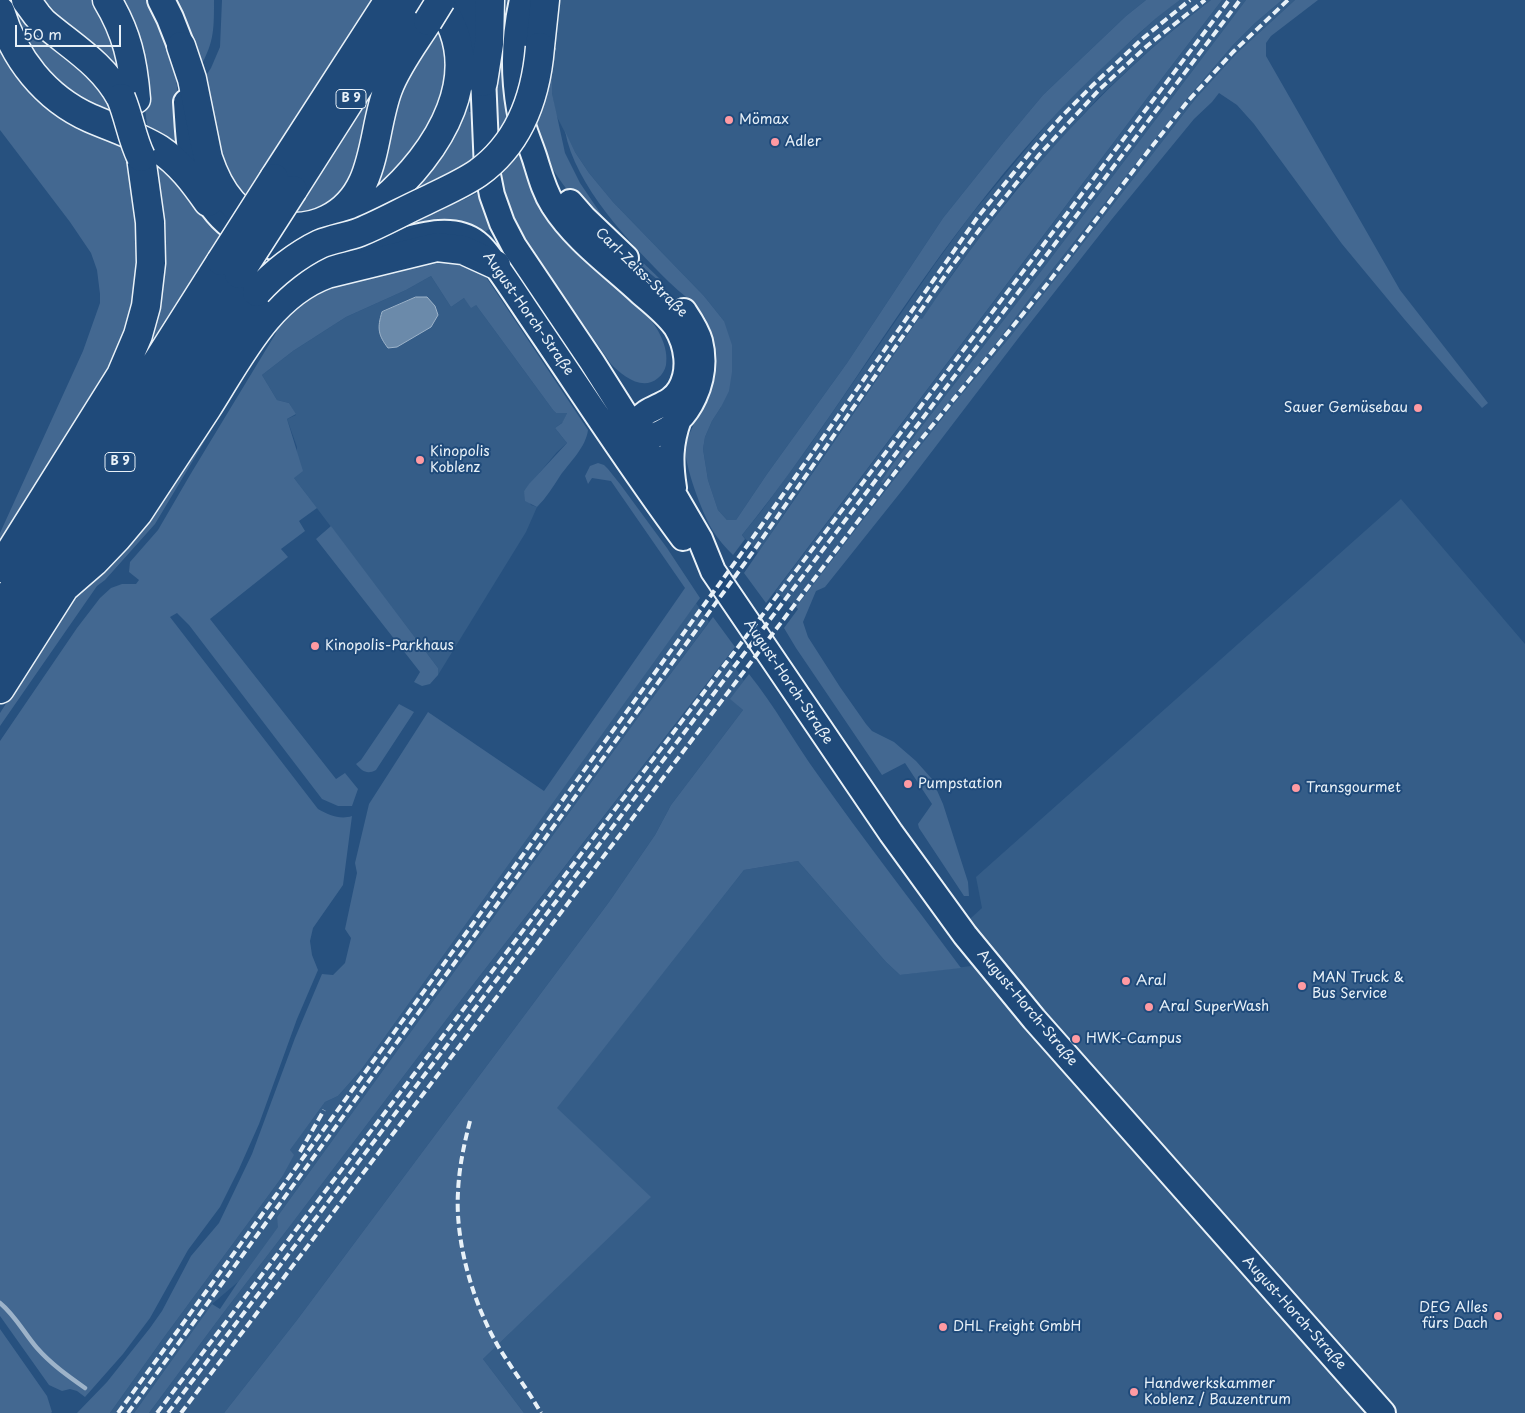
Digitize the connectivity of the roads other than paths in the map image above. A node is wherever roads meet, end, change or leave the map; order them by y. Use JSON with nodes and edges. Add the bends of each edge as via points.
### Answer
{"nodes":[{"id":1,"x":26,"y":0,"type":"edge"},
{"id":2,"x":107,"y":0,"type":"edge"},
{"id":3,"x":161,"y":0,"type":"edge"},
{"id":4,"x":463,"y":0,"type":"edge"},
{"id":5,"x":490,"y":0,"type":"edge"},
{"id":6,"x":522,"y":0,"type":"edge"},
{"id":7,"x":545,"y":0,"type":"edge"},
{"id":8,"x":419,"y":5,"type":"edge"},
{"id":9,"x":0,"y":11,"type":"edge"},
{"id":10,"x":181,"y":46,"type":"junction"},
{"id":11,"x":483,"y":82,"type":"junction"},
{"id":12,"x":128,"y":98,"type":"junction"},
{"id":13,"x":535,"y":158,"type":"junction"},
{"id":14,"x":208,"y":202,"type":"junction"},
{"id":15,"x":320,"y":244,"type":"junction"},
{"id":16,"x":496,"y":265,"type":"junction"},
{"id":17,"x":239,"y":276,"type":"junction"},
{"id":18,"x":612,"y":394,"type":"junction"},
{"id":19,"x":657,"y":406,"type":"junction"},
{"id":20,"x":679,"y":419,"type":"junction"},
{"id":21,"x":635,"y":431,"type":"junction"},
{"id":22,"x":612,"y":438,"type":"junction"},
{"id":23,"x":676,"y":500,"type":"junction"},
{"id":24,"x":0,"y":568,"type":"edge"},
{"id":25,"x":714,"y":571,"type":"junction"},
{"id":26,"x":64,"y":588,"type":"junction"},
{"id":27,"x":0,"y":610,"type":"edge"},
{"id":28,"x":0,"y":650,"type":"edge"},
{"id":29,"x":0,"y":689,"type":"edge"},
{"id":30,"x":1383,"y":1413,"type":"edge"}],
"edges":[{"from":1,"to":12,"type":"highway","via":[[36,15],[96,64]]},
{"from":2,"to":12,"type":"highway","via":[[120,23],[134,68]]},
{"from":3,"to":10,"type":"main road","name":"August-Horch-Straße"},
{"from":4,"to":11,"type":"main road","name":"August-Horch-Straße","via":[[476,28],[482,52]]},
{"from":5,"to":11,"type":"highway","via":[[489,44]]},
{"from":6,"to":13,"type":"main road","name":"Carl-Zeiss-Straße","via":[[516,35],[516,87],[519,110]]},
{"from":7,"to":15,"type":"highway","bridge":true,"via":[[536,79],[526,112],[510,140],[485,168],[461,184],[369,228]]},
{"from":8,"to":10,"type":"highway","via":[[388,90],[368,170],[360,189],[340,212],[312,226],[278,226],[255,220],[237,208],[223,192],[208,158],[194,88]]},
{"from":8,"to":15,"type":"highway","bridge":true,"via":[[443,9],[454,30],[460,71],[450,112],[416,167],[381,202]]},
{"from":8,"to":17,"type":"highway","number":"B 9","bridge":true,"via":[[283,184]]},
{"from":9,"to":14,"type":"highway","via":[[17,52],[53,94],[80,113],[160,150],[184,170]]},
{"from":10,"to":14,"type":"main road","name":"August-Horch-Straße","via":[[193,166]]},
{"from":11,"to":18,"type":"main road","name":"August-Horch-Straße","via":[[487,170],[496,209],[514,246]]},
{"from":12,"to":24,"type":"highway","bridge":true,"via":[[128,117],[143,168],[151,229],[152,263],[146,306],[121,375]]},
{"from":13,"to":19,"type":"main road","name":"Carl-Zeiss-Straße","via":[[541,182],[561,217],[668,318],[681,336],[686,358],[684,379],[675,396]]},
{"from":13,"to":20,"type":"main road","name":"Carl-Zeiss-Straße","via":[[584,218],[683,310],[693,324],[703,353],[702,372],[693,401]]},
{"from":14,"to":16,"type":"main road","name":"August-Horch-Straße","via":[[236,231],[266,246],[305,254],[334,254],[444,233],[473,240]]},
{"from":15,"to":17,"type":"highway","bridge":true,"via":[[279,271]]},
{"from":16,"to":22,"type":"main road","name":"August-Horch-Straße"},
{"from":16,"to":26,"type":"highway","via":[[463,250],[437,247],[327,274],[315,278],[291,295],[277,306],[254,335],[138,513],[94,562]]},
{"from":17,"to":26,"type":"highway","via":[[239,315]]},
{"from":17,"to":27,"type":"highway","number":"B 9"},
{"from":17,"to":28,"type":"highway","number":"B 9"},
{"from":18,"to":19,"type":"main road","via":[[638,405]]},
{"from":18,"to":21,"type":"main road","name":"August-Horch-Straße"},
{"from":19,"to":21,"type":"main road","name":"Carl-Zeiss-Straße"},
{"from":20,"to":21,"type":"main road","name":"Carl-Zeiss-Straße","via":[[656,434]]},
{"from":20,"to":23,"type":"main road","via":[[671,449]]},
{"from":21,"to":22,"type":"main road","name":"Carl-Zeiss-Straße"},
{"from":21,"to":23,"type":"main road","name":"August-Horch-Straße"},
{"from":22,"to":25,"type":"main road","name":"August-Horch-Straße","via":[[691,548]]},
{"from":23,"to":25,"type":"main road","name":"August-Horch-Straße","via":[[700,539]]},
{"from":25,"to":30,"type":"main road","name":"August-Horch-Straße","via":[[891,833],[961,930],[1047,1034]]},
{"from":26,"to":29,"type":"highway"}]}
